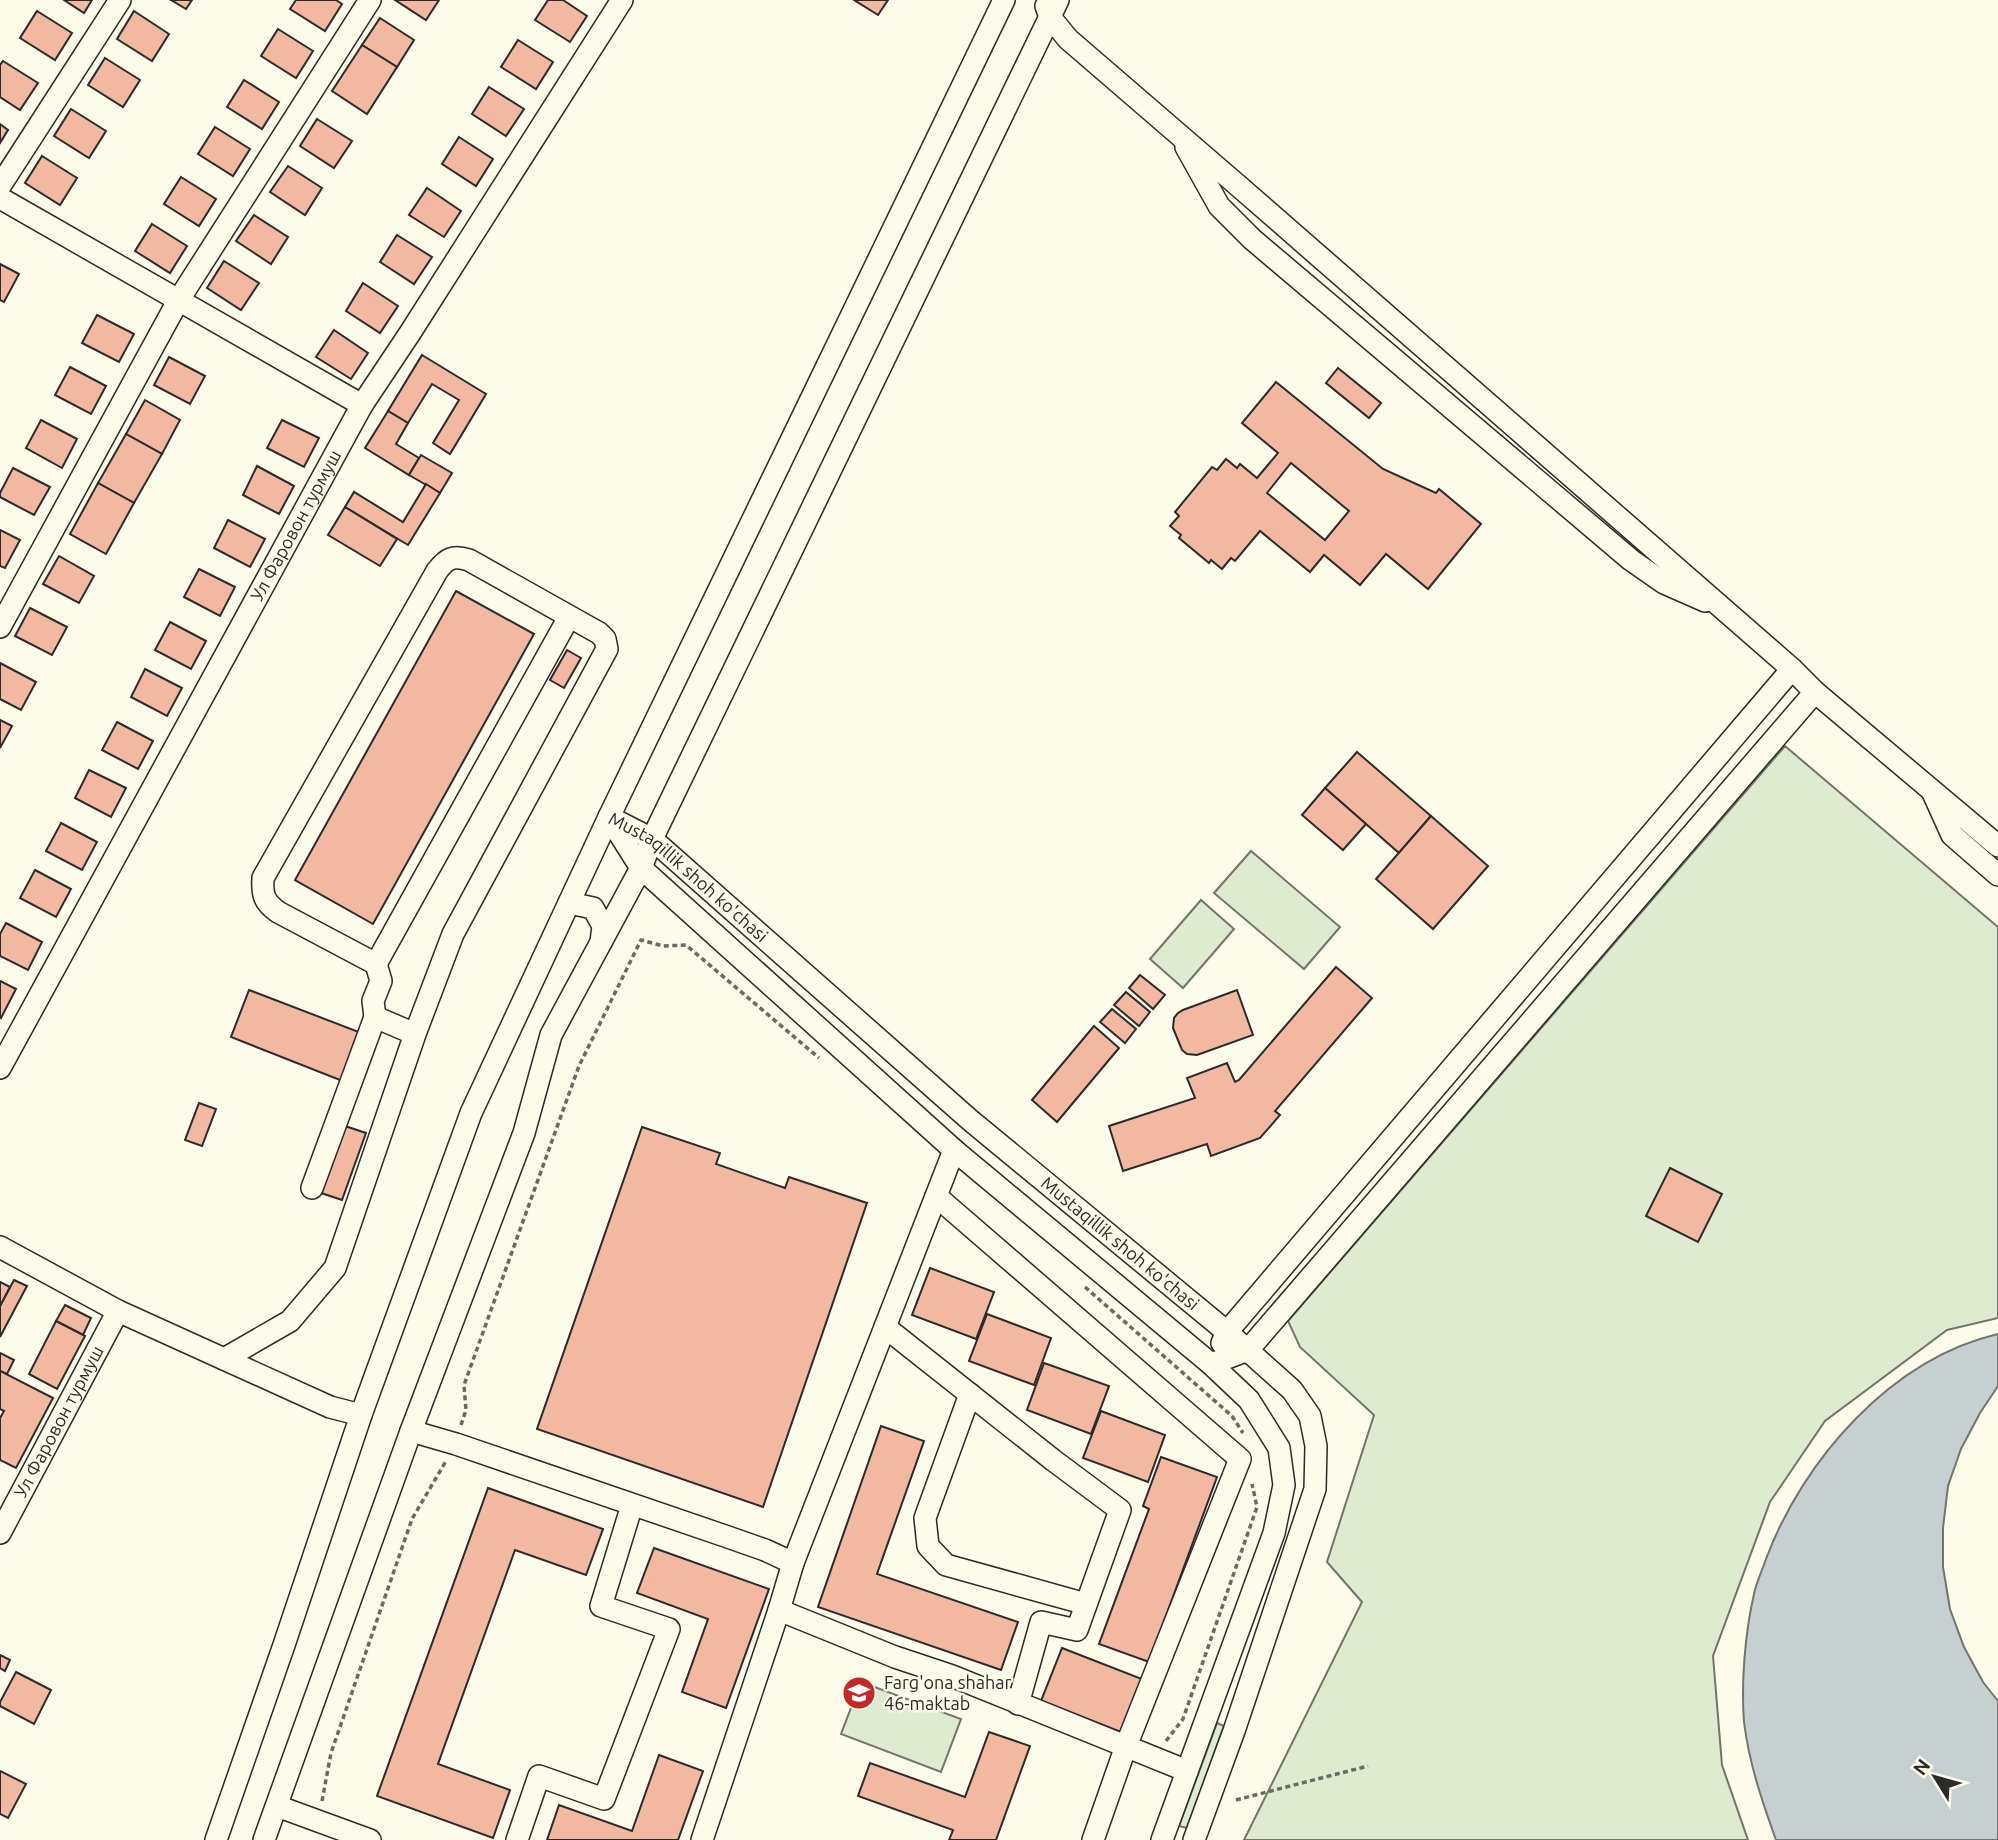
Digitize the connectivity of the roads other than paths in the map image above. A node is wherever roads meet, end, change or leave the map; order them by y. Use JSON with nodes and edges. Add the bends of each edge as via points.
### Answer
{"nodes":[{"id":1,"x":120,"y":0,"type":"edge"},
{"id":2,"x":370,"y":0,"type":"edge"},
{"id":3,"x":622,"y":0,"type":"edge"},
{"id":4,"x":1004,"y":0,"type":"edge"},
{"id":5,"x":1051,"y":6,"type":"edge"},
{"id":6,"x":1180,"y":136,"type":"junction"},
{"id":7,"x":0,"y":186,"type":"edge"},
{"id":8,"x":0,"y":198,"type":"edge"},
{"id":9,"x":178,"y":301,"type":"junction"},
{"id":10,"x":362,"y":405,"type":"junction"},
{"id":11,"x":1724,"y":610,"type":"junction"},
{"id":12,"x":569,"y":617,"type":"junction"},
{"id":13,"x":0,"y":627,"type":"edge"},
{"id":14,"x":1792,"y":669,"type":"junction"},
{"id":15,"x":1815,"y":692,"type":"junction"},
{"id":16,"x":1931,"y":788,"type":"junction"},
{"id":17,"x":609,"y":817,"type":"junction"},
{"id":18,"x":652,"y":839,"type":"junction"},
{"id":19,"x":1998,"y":846,"type":"edge"},
{"id":20,"x":641,"y":867,"type":"junction"},
{"id":21,"x":1998,"y":875,"type":"edge"},
{"id":22,"x":569,"y":902,"type":"junction"},
{"id":23,"x":601,"y":942,"type":"junction"},
{"id":24,"x":376,"y":964,"type":"junction"},
{"id":25,"x":375,"y":1017,"type":"junction"},
{"id":26,"x":415,"y":1034,"type":"junction"},
{"id":27,"x":0,"y":1068,"type":"edge"},
{"id":28,"x":954,"y":1150,"type":"junction"},
{"id":29,"x":312,"y":1188,"type":"dead end"},
{"id":30,"x":936,"y":1196,"type":"junction"},
{"id":31,"x":0,"y":1247,"type":"edge"},
{"id":32,"x":118,"y":1311,"type":"junction"},
{"id":33,"x":885,"y":1327,"type":"junction"},
{"id":34,"x":1227,"y":1332,"type":"junction"},
{"id":35,"x":1248,"y":1350,"type":"junction"},
{"id":36,"x":224,"y":1359,"type":"junction"},
{"id":37,"x":1211,"y":1364,"type":"junction"},
{"id":38,"x":970,"y":1394,"type":"junction"},
{"id":39,"x":360,"y":1415,"type":"junction"},
{"id":40,"x":411,"y":1431,"type":"junction"},
{"id":41,"x":632,"y":1504,"type":"junction"},
{"id":42,"x":0,"y":1533,"type":"edge"},
{"id":43,"x":793,"y":1563,"type":"junction"},
{"id":44,"x":1086,"y":1604,"type":"junction"},
{"id":45,"x":779,"y":1610,"type":"junction"},
{"id":46,"x":1018,"y":1703,"type":"junction"},
{"id":47,"x":1126,"y":1746,"type":"junction"},
{"id":48,"x":1187,"y":1771,"type":"junction"},
{"id":49,"x":276,"y":1805,"type":"junction"},
{"id":50,"x":216,"y":1840,"type":"edge"},
{"id":51,"x":264,"y":1840,"type":"edge"},
{"id":52,"x":370,"y":1840,"type":"edge"},
{"id":53,"x":517,"y":1840,"type":"edge"},
{"id":54,"x":702,"y":1840,"type":"edge"},
{"id":55,"x":1093,"y":1840,"type":"edge"},
{"id":56,"x":1162,"y":1840,"type":"edge"},
{"id":57,"x":1194,"y":1840,"type":"edge"}],
"edges":[{"from":1,"to":7,"type":"street"},
{"from":2,"to":9,"type":"street"},
{"from":3,"to":10,"type":"street","name":"Ул Фаровон турмуш"},
{"from":4,"to":17,"type":"street"},
{"from":5,"to":6,"type":"street","via":[[1068,39]]},
{"from":5,"to":18,"type":"street"},
{"from":6,"to":11,"type":"street"},
{"from":6,"to":11,"type":"street","via":[[1219,206],[1252,239],[1631,560],[1664,583]]},
{"from":8,"to":9,"type":"street"},
{"from":9,"to":10,"type":"street"},
{"from":9,"to":13,"type":"street"},
{"from":10,"to":27,"type":"street","name":"Ул Фаровон турмуш"},
{"from":11,"to":14,"type":"street"},
{"from":12,"to":24,"type":"street"},
{"from":12,"to":24,"type":"street","via":[[469,560],[445,560],[263,878],[267,904]]},
{"from":12,"to":26,"type":"street","via":[[599,633],[607,649],[453,934]]},
{"from":14,"to":15,"type":"street"},
{"from":14,"to":34,"type":"street"},
{"from":15,"to":16,"type":"street"},
{"from":15,"to":35,"type":"street"},
{"from":16,"to":19,"type":"street"},
{"from":16,"to":21,"type":"street","via":[[1952,835]]},
{"from":17,"to":18,"type":"street","name":"Mustaqillik shoh ko'chasi"},
{"from":17,"to":20,"type":"street","name":"Mustaqillik shoh ko'chasi"},
{"from":17,"to":22,"type":"street"},
{"from":18,"to":20,"type":"street"},
{"from":18,"to":34,"type":"street","name":"Mustaqillik shoh ko'chasi","via":[[970,1120]]},
{"from":20,"to":23,"type":"street"},
{"from":20,"to":28,"type":"street","name":"Mustaqillik shoh ko'chasi"},
{"from":22,"to":23,"type":"street","via":[[593,908],[603,926]]},
{"from":22,"to":39,"type":"street","via":[[471,1113]]},
{"from":23,"to":40,"type":"street","via":[[551,1035],[524,1133]]},
{"from":24,"to":25,"type":"street","via":[[381,981],[373,1001]]},
{"from":25,"to":26,"type":"street"},
{"from":25,"to":29,"type":"street"},
{"from":26,"to":36,"type":"street","via":[[335,1268],[290,1321]]},
{"from":28,"to":30,"type":"street"},
{"from":28,"to":37,"type":"street","name":"Mustaqillik shoh ko'chasi"},
{"from":30,"to":33,"type":"street"},
{"from":30,"to":47,"type":"street","via":[[1240,1459]]},
{"from":31,"to":32,"type":"street"},
{"from":32,"to":36,"type":"street"},
{"from":32,"to":42,"type":"street","name":"Ул Фаровон турмуш"},
{"from":33,"to":38,"type":"street"},
{"from":33,"to":43,"type":"street"},
{"from":34,"to":35,"type":"street","name":"Mustaqillik shoh ko'chasi"},
{"from":34,"to":37,"type":"street"},
{"from":35,"to":37,"type":"street"},
{"from":35,"to":57,"type":"street","name":"Mustaqillik shoh ko'chasi","via":[[1292,1390],[1310,1416],[1316,1446],[1315,1489]]},
{"from":36,"to":39,"type":"street","via":[[330,1407]]},
{"from":37,"to":48,"type":"street","name":"Mustaqillik shoh ko'chasi","via":[[1249,1400],[1279,1448],[1284,1485],[1274,1533]]},
{"from":38,"to":44,"type":"street","via":[[1120,1510]]},
{"from":38,"to":44,"type":"street","via":[[925,1518],[928,1546],[946,1565]]},
{"from":39,"to":50,"type":"street"},
{"from":40,"to":41,"type":"street"},
{"from":40,"to":49,"type":"street"},
{"from":41,"to":43,"type":"street"},
{"from":41,"to":53,"type":"street","via":[[601,1606],[669,1629],[604,1799],[538,1776]]},
{"from":43,"to":45,"type":"street"},
{"from":44,"to":46,"type":"street","via":[[1077,1630],[1041,1622]]},
{"from":45,"to":46,"type":"street"},
{"from":45,"to":54,"type":"street"},
{"from":46,"to":47,"type":"street"},
{"from":47,"to":48,"type":"street"},
{"from":47,"to":55,"type":"street"},
{"from":48,"to":56,"type":"street","name":"Mustaqillik shoh ko'chasi"},
{"from":49,"to":51,"type":"street"},
{"from":49,"to":52,"type":"street"}]}
